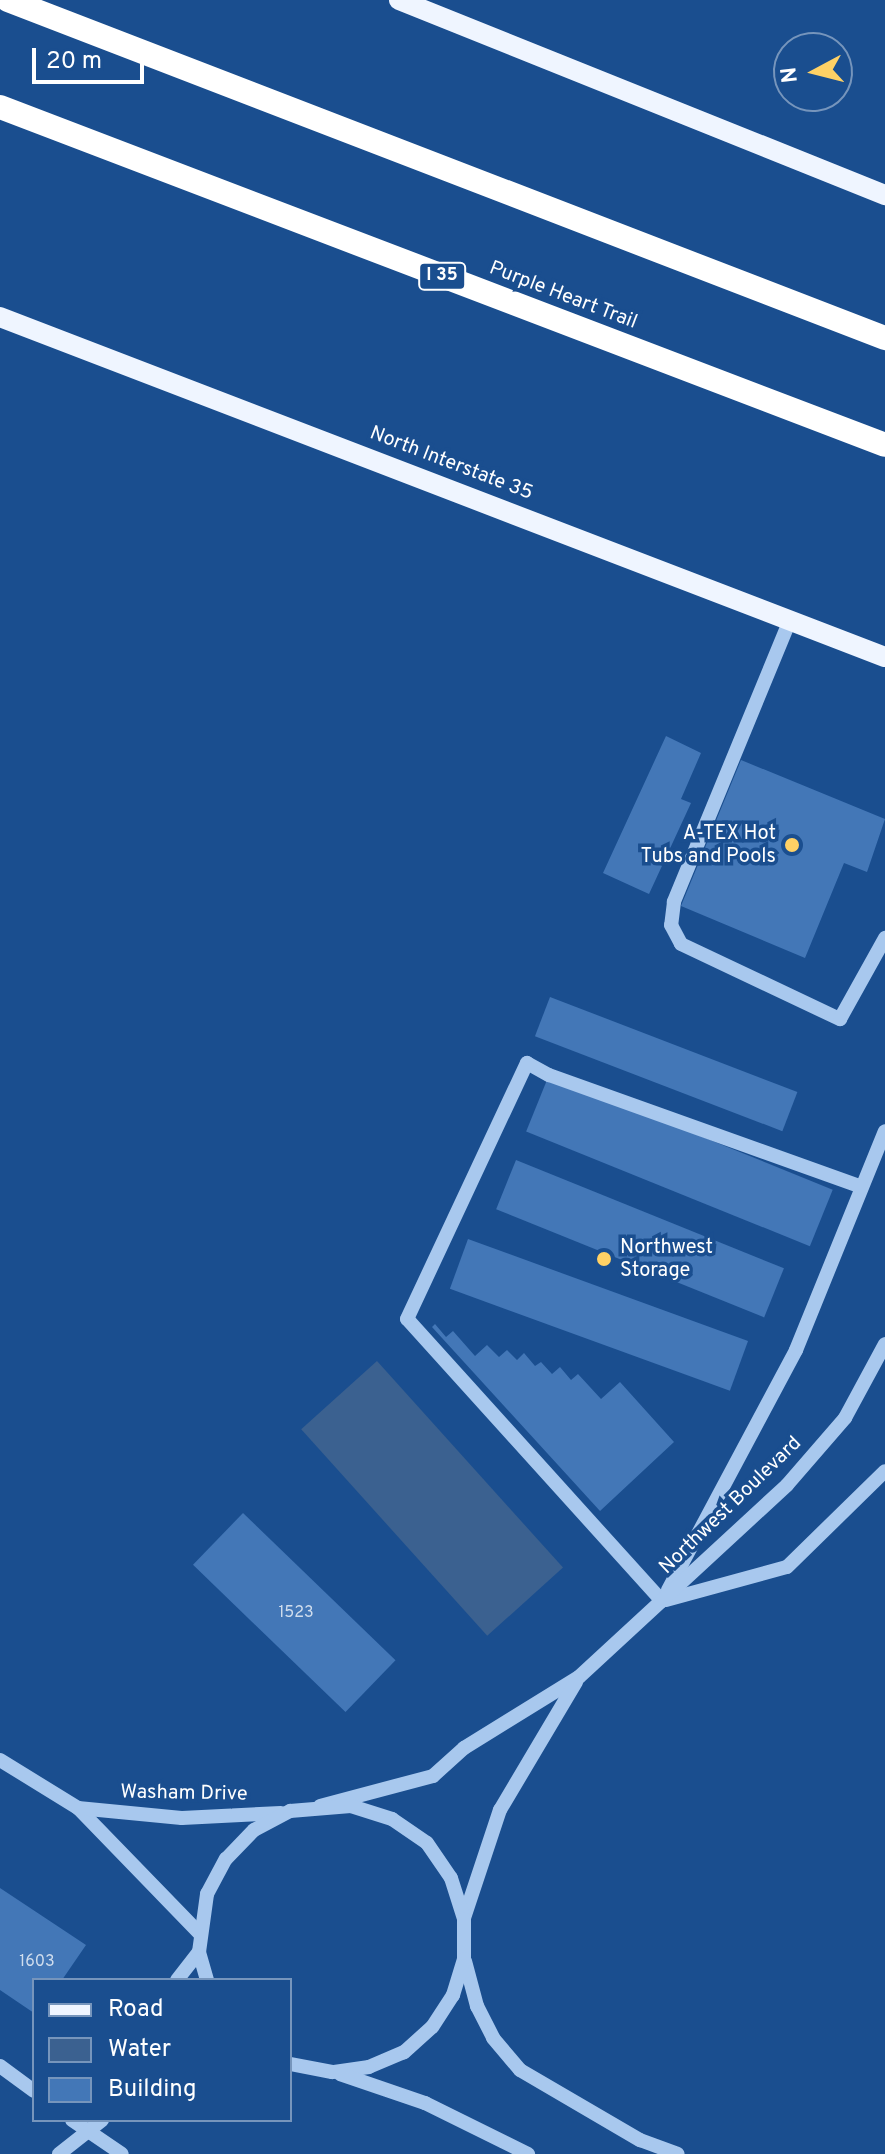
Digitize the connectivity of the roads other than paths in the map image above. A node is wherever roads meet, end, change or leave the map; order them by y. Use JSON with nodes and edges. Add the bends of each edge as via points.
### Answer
{"nodes":[{"id":1,"x":8,"y":0,"type":"edge"},
{"id":2,"x":399,"y":0,"type":"edge"},
{"id":3,"x":0,"y":107,"type":"edge"},
{"id":4,"x":885,"y":195,"type":"edge"},
{"id":5,"x":0,"y":317,"type":"edge"},
{"id":6,"x":885,"y":338,"type":"edge"},
{"id":7,"x":885,"y":445,"type":"edge"},
{"id":8,"x":790,"y":620,"type":"junction"},
{"id":9,"x":885,"y":657,"type":"edge"},
{"id":10,"x":885,"y":938,"type":"edge"},
{"id":11,"x":885,"y":1131,"type":"edge"},
{"id":12,"x":862,"y":1187,"type":"junction"},
{"id":13,"x":885,"y":1344,"type":"edge"},
{"id":14,"x":885,"y":1471,"type":"edge"},
{"id":15,"x":662,"y":1601,"type":"junction"},
{"id":16,"x":579,"y":1677,"type":"junction"},
{"id":17,"x":0,"y":1760,"type":"edge"},
{"id":18,"x":320,"y":1806,"type":"junction"},
{"id":19,"x":78,"y":1808,"type":"junction"},
{"id":20,"x":290,"y":1811,"type":"junction"},
{"id":21,"x":464,"y":1919,"type":"junction"},
{"id":22,"x":200,"y":1934,"type":"junction"},
{"id":23,"x":199,"y":1952,"type":"junction"},
{"id":24,"x":464,"y":1959,"type":"junction"},
{"id":25,"x":179,"y":1978,"type":"edge"},
{"id":26,"x":206,"y":1978,"type":"edge"},
{"id":27,"x":0,"y":2066,"type":"edge"},
{"id":28,"x":295,"y":2068,"type":"edge"},
{"id":29,"x":332,"y":2072,"type":"junction"},
{"id":30,"x":32,"y":2090,"type":"edge"},
{"id":31,"x":82,"y":2123,"type":"edge"},
{"id":32,"x":59,"y":2154,"type":"edge"},
{"id":33,"x":122,"y":2154,"type":"edge"},
{"id":34,"x":528,"y":2154,"type":"edge"},
{"id":35,"x":678,"y":2154,"type":"edge"}],
"edges":[{"from":1,"to":6,"type":"highway"},
{"from":2,"to":4,"type":"main road"},
{"from":3,"to":7,"type":"highway","name":"Purple Heart Trail","number":"I 35"},
{"from":5,"to":8,"type":"main road","name":"North Interstate 35"},
{"from":8,"to":9,"type":"main road","name":"North Interstate 35"},
{"from":8,"to":10,"type":"street","via":[[674,902],[671,925],[681,944],[840,1019]]},
{"from":11,"to":12,"type":"street"},
{"from":12,"to":15,"type":"street","via":[[796,1350]]},
{"from":12,"to":15,"type":"street","via":[[527,1063],[407,1319]]},
{"from":13,"to":15,"type":"street","name":"Northwest Boulevard","via":[[845,1418],[787,1485]]},
{"from":14,"to":15,"type":"street","via":[[787,1567]]},
{"from":15,"to":16,"type":"street","name":"Northwest Boulevard"},
{"from":16,"to":18,"type":"street","name":"Northwest Boulevard","via":[[464,1748],[433,1776]]},
{"from":16,"to":21,"type":"street","name":"Northwest Boulevard","via":[[500,1810]]},
{"from":17,"to":19,"type":"street","name":"Washam Drive"},
{"from":18,"to":20,"type":"street"},
{"from":18,"to":21,"type":"street","via":[[351,1806],[392,1819],[427,1843],[451,1878]]},
{"from":19,"to":20,"type":"street","name":"Washam Drive","via":[[182,1818]]},
{"from":19,"to":22,"type":"street","name":"Washam Drive"},
{"from":20,"to":22,"type":"street","via":[[254,1830],[226,1859],[207,1894]]},
{"from":21,"to":24,"type":"street"},
{"from":22,"to":23,"type":"street"},
{"from":23,"to":25,"type":"street"},
{"from":23,"to":26,"type":"street"},
{"from":24,"to":29,"type":"street","via":[[453,1995],[432,2027],[404,2052],[369,2067]]},
{"from":24,"to":35,"type":"street","via":[[482,2016],[520,2070],[640,2140]]},
{"from":27,"to":30,"type":"street"},
{"from":28,"to":29,"type":"street"},
{"from":29,"to":34,"type":"street","via":[[390,2088]]},
{"from":31,"to":32,"type":"street"},
{"from":31,"to":33,"type":"street"}]}
